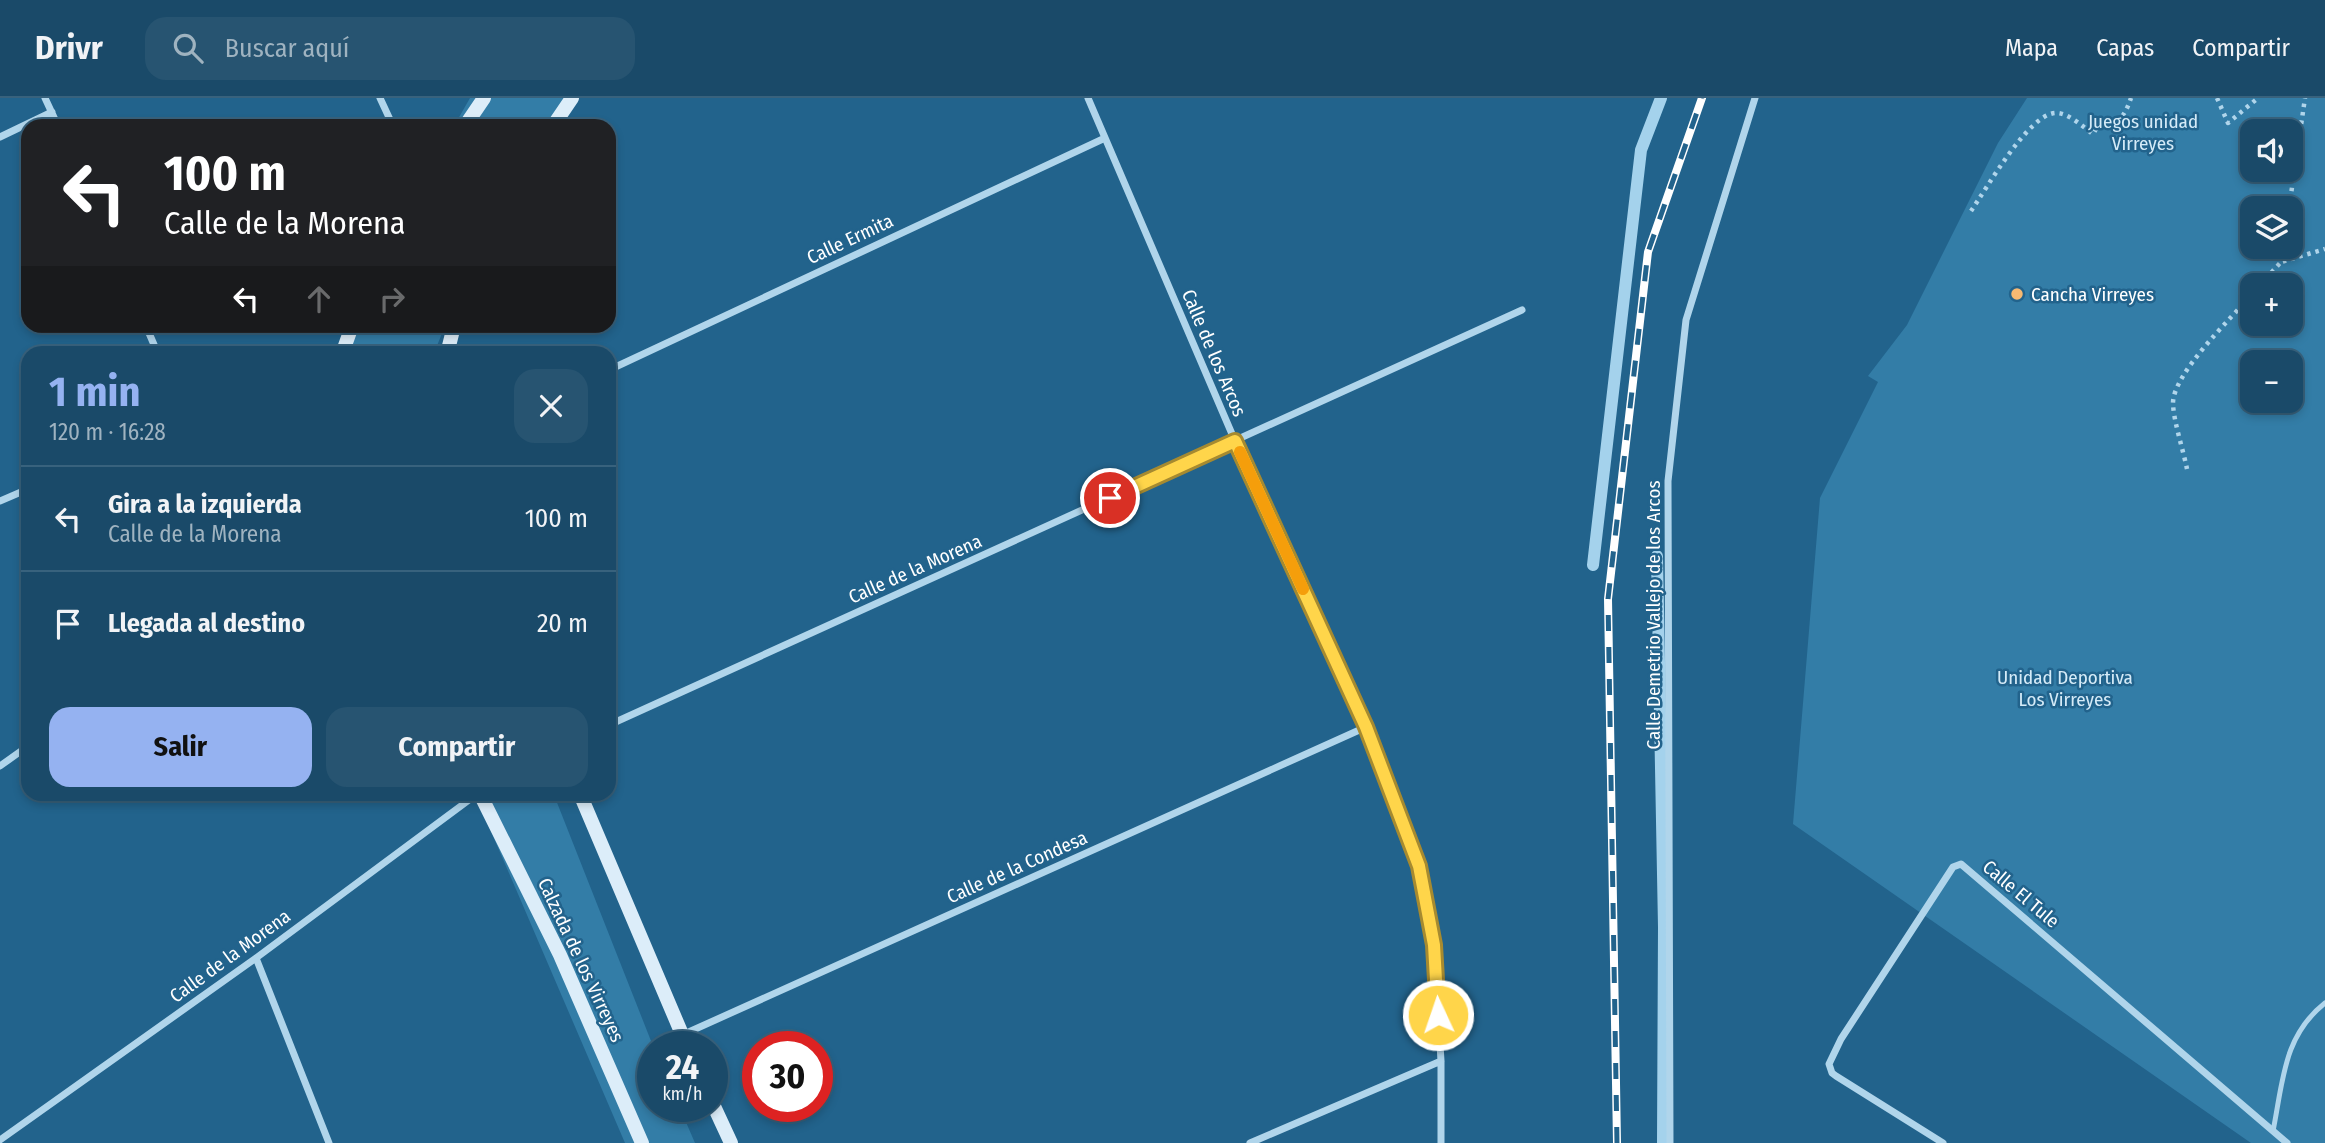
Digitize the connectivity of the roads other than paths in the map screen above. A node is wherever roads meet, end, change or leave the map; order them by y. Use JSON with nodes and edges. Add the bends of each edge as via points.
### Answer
{"nodes":[{"id":1,"x":45,"y":98,"type":"edge"},
{"id":2,"x":380,"y":98,"type":"edge"},
{"id":3,"x":484,"y":98,"type":"edge"},
{"id":4,"x":572,"y":98,"type":"edge"},
{"id":5,"x":1088,"y":98,"type":"edge"},
{"id":6,"x":1755,"y":98,"type":"edge"},
{"id":7,"x":52,"y":112,"type":"junction"},
{"id":8,"x":37,"y":119,"type":"edge"},
{"id":9,"x":55,"y":119,"type":"edge"},
{"id":10,"x":390,"y":119,"type":"edge"},
{"id":11,"x":470,"y":119,"type":"edge"},
{"id":12,"x":558,"y":119,"type":"edge"},
{"id":13,"x":21,"y":127,"type":"edge"},
{"id":14,"x":0,"y":137,"type":"edge"},
{"id":15,"x":1105,"y":138,"type":"junction"},
{"id":16,"x":1522,"y":310,"type":"dead end"},
{"id":17,"x":616,"y":367,"type":"edge"},
{"id":18,"x":1235,"y":441,"type":"junction"},
{"id":19,"x":21,"y":492,"type":"edge"},
{"id":20,"x":0,"y":501,"type":"edge"},
{"id":21,"x":616,"y":721,"type":"edge"},
{"id":22,"x":1366,"y":727,"type":"junction"},
{"id":23,"x":21,"y":751,"type":"edge"},
{"id":24,"x":0,"y":766,"type":"edge"},
{"id":25,"x":469,"y":801,"type":"edge"},
{"id":26,"x":483,"y":801,"type":"edge"},
{"id":27,"x":583,"y":801,"type":"edge"},
{"id":28,"x":256,"y":958,"type":"junction"},
{"id":29,"x":2325,"y":1003,"type":"edge"},
{"id":30,"x":680,"y":1031,"type":"edge"},
{"id":31,"x":706,"y":1031,"type":"edge"},
{"id":32,"x":1441,"y":1061,"type":"junction"},
{"id":33,"x":721,"y":1122,"type":"edge"},
{"id":34,"x":2273,"y":1131,"type":"junction"},
{"id":35,"x":0,"y":1140,"type":"edge"},
{"id":36,"x":329,"y":1143,"type":"edge"},
{"id":37,"x":642,"y":1143,"type":"edge"},
{"id":38,"x":731,"y":1143,"type":"edge"},
{"id":39,"x":1250,"y":1143,"type":"edge"},
{"id":40,"x":1441,"y":1143,"type":"edge"},
{"id":41,"x":1670,"y":1143,"type":"edge"},
{"id":42,"x":1943,"y":1143,"type":"edge"},
{"id":43,"x":2287,"y":1143,"type":"edge"}],
"edges":[{"from":1,"to":7,"type":"street"},
{"from":2,"to":10,"type":"street"},
{"from":3,"to":11,"type":"street"},
{"from":4,"to":12,"type":"street"},
{"from":5,"to":15,"type":"street","name":"Calle de los Arcos"},
{"from":6,"to":41,"type":"street","name":"Calle Demetrio Vallejo de los Arcos","via":[[1686,320],[1668,481]]},
{"from":7,"to":8,"type":"street"},
{"from":7,"to":9,"type":"street"},
{"from":13,"to":14,"type":"street"},
{"from":15,"to":17,"type":"street","name":"Calle Ermita"},
{"from":15,"to":18,"type":"street","name":"Calle de los Arcos"},
{"from":16,"to":18,"type":"street","name":"Calle de la Morena"},
{"from":18,"to":21,"type":"street","name":"Calle de la Morena"},
{"from":18,"to":22,"type":"street","name":"Calle de los Arcos"},
{"from":19,"to":20,"type":"street"},
{"from":22,"to":31,"type":"street","name":"Calle de la Condesa"},
{"from":22,"to":32,"type":"street","name":"Calle de los Arcos","via":[[1419,866],[1434,945]]},
{"from":23,"to":24,"type":"street"},
{"from":25,"to":28,"type":"street","name":"Calle de la Morena"},
{"from":26,"to":37,"type":"street","name":"Calzada de los Virreyes","via":[[561,955]]},
{"from":27,"to":30,"type":"street"},
{"from":28,"to":35,"type":"street","name":"Calle de la Morena"},
{"from":28,"to":36,"type":"street"},
{"from":29,"to":34,"type":"lane","via":[[2311,1014],[2290,1048]]},
{"from":32,"to":39,"type":"street"},
{"from":32,"to":40,"type":"street","name":"Calle de los Arcos"},
{"from":33,"to":38,"type":"street"},
{"from":34,"to":42,"type":"street","name":"Calle El Tule","via":[[1961,864],[1946,878],[1829,1064],[1836,1076]]},
{"from":34,"to":43,"type":"street","name":"Calle El Tule"}]}
